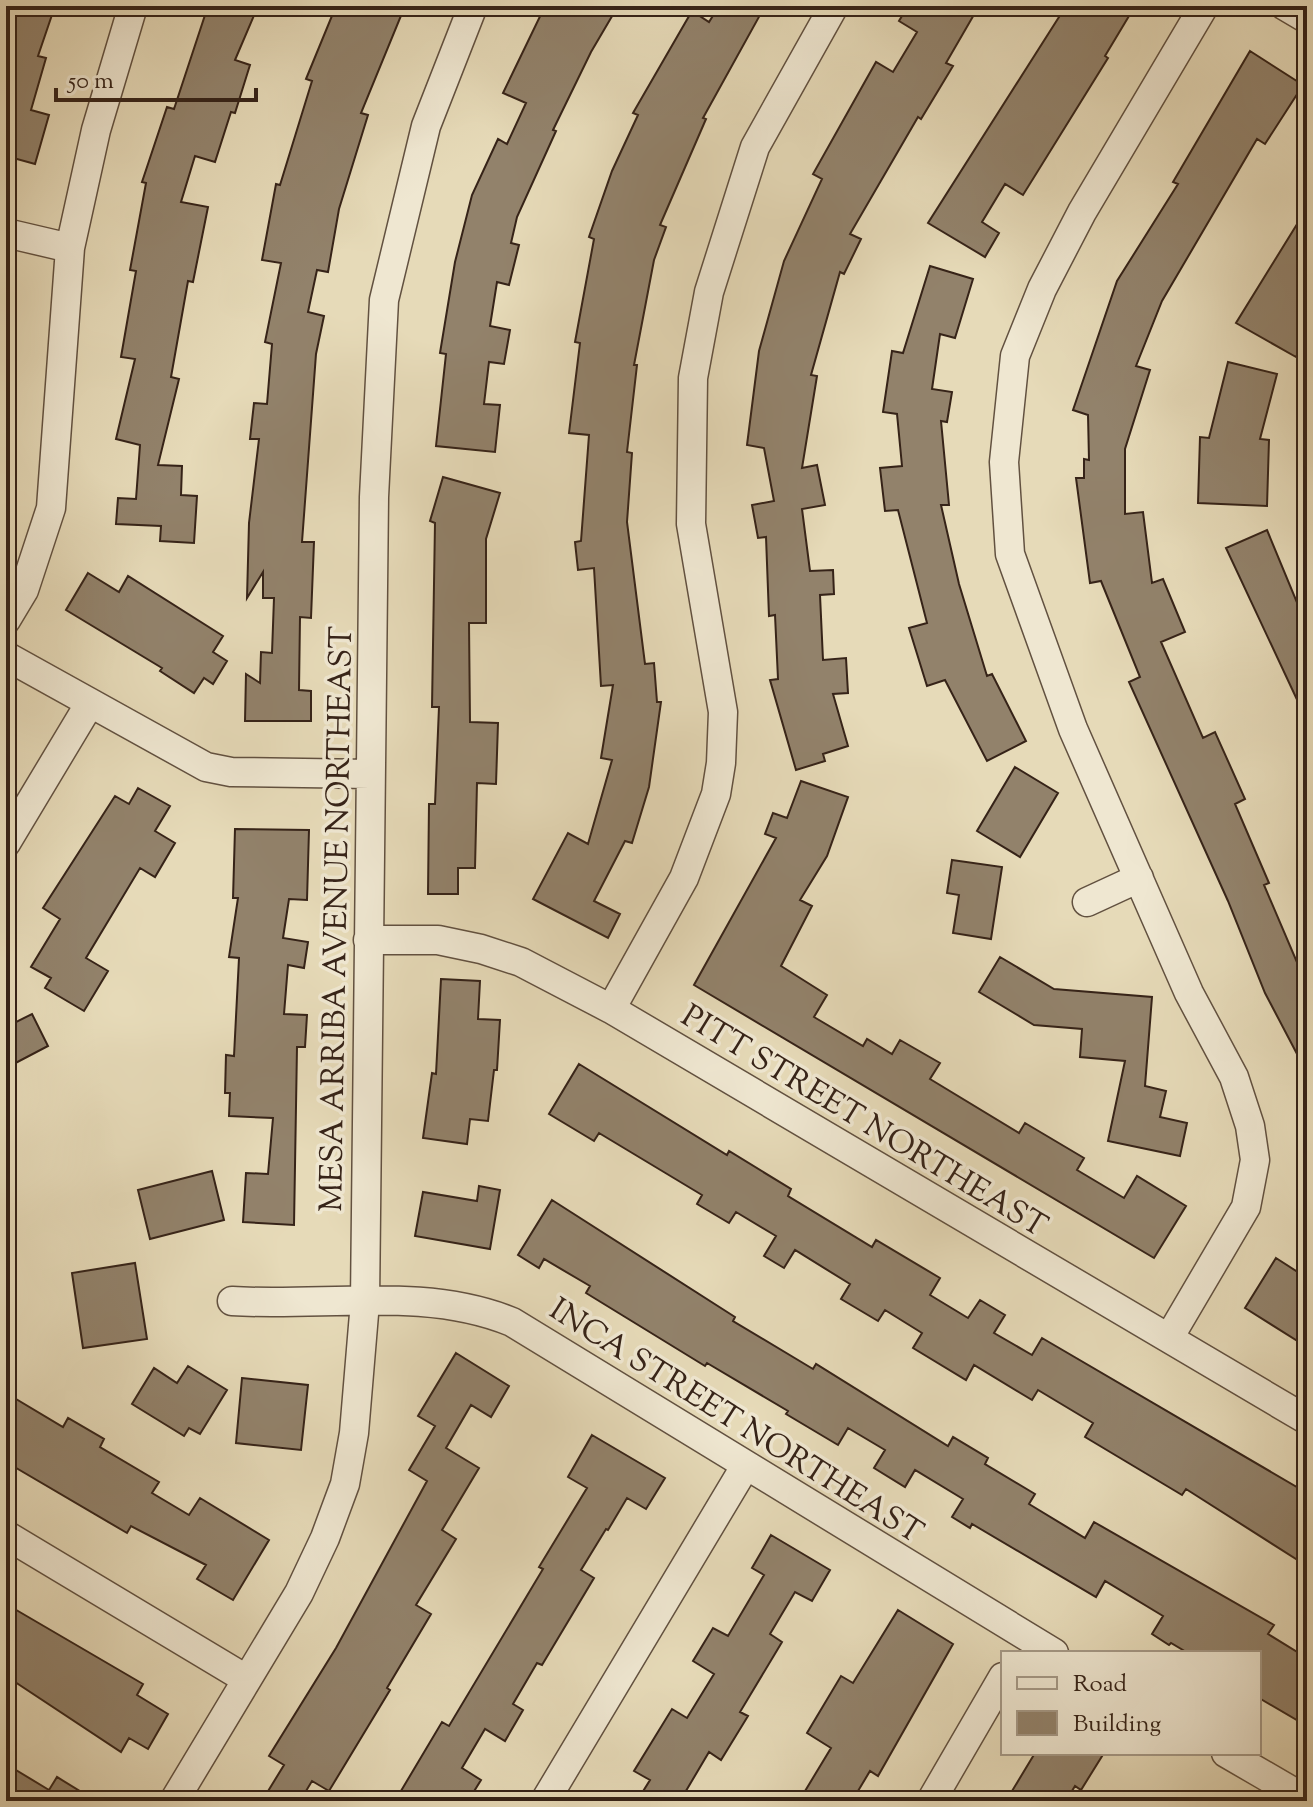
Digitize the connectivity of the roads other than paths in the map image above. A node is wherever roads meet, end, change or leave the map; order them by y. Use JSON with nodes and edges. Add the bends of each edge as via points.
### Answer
{"nodes":[{"id":1,"x":133,"y":6,"type":"edge"},
{"id":2,"x":473,"y":6,"type":"edge"},
{"id":3,"x":834,"y":6,"type":"edge"},
{"id":4,"x":1204,"y":6,"type":"edge"},
{"id":5,"x":1285,"y":6,"type":"edge"},
{"id":6,"x":1307,"y":19,"type":"edge"},
{"id":7,"x":6,"y":233,"type":"edge"},
{"id":8,"x":70,"y":248,"type":"junction"},
{"id":9,"x":6,"y":620,"type":"edge"},
{"id":10,"x":6,"y":656,"type":"edge"},
{"id":11,"x":90,"y":703,"type":"junction"},
{"id":12,"x":370,"y":774,"type":"junction"},
{"id":13,"x":6,"y":843,"type":"edge"},
{"id":14,"x":1139,"y":878,"type":"junction"},
{"id":15,"x":1087,"y":902,"type":"dead end"},
{"id":16,"x":368,"y":940,"type":"junction"},
{"id":17,"x":611,"y":1009,"type":"junction"},
{"id":18,"x":232,"y":1301,"type":"dead end"},
{"id":19,"x":365,"y":1302,"type":"junction"},
{"id":20,"x":1169,"y":1338,"type":"junction"},
{"id":21,"x":1307,"y":1420,"type":"edge"},
{"id":22,"x":746,"y":1465,"type":"junction"},
{"id":23,"x":6,"y":1535,"type":"edge"},
{"id":24,"x":1021,"y":1645,"type":"edge"},
{"id":25,"x":1046,"y":1651,"type":"edge"},
{"id":26,"x":246,"y":1679,"type":"junction"},
{"id":27,"x":1001,"y":1680,"type":"edge"},
{"id":28,"x":1229,"y":1755,"type":"edge"},
{"id":29,"x":1307,"y":1800,"type":"edge"},
{"id":30,"x":174,"y":1801,"type":"edge"},
{"id":31,"x":545,"y":1801,"type":"edge"},
{"id":32,"x":931,"y":1801,"type":"edge"}],
"edges":[{"from":1,"to":8,"type":"street","via":[[96,130]]},
{"from":2,"to":12,"type":"street","name":"MESA ARRIBA AVENUE NORTHEAST","via":[[426,126],[384,300],[374,497]]},
{"from":3,"to":17,"type":"street","via":[[755,147],[709,292],[693,378],[691,524],[723,712],[721,763],[716,794],[684,878]]},
{"from":4,"to":14,"type":"street","via":[[1042,289],[1015,356],[1004,462],[1010,554],[1073,729]]},
{"from":5,"to":6,"type":"street"},
{"from":7,"to":8,"type":"street"},
{"from":8,"to":9,"type":"street","via":[[51,508],[24,590]]},
{"from":10,"to":11,"type":"street"},
{"from":11,"to":12,"type":"street","via":[[206,767]]},
{"from":11,"to":13,"type":"street"},
{"from":12,"to":16,"type":"street","name":"MESA ARRIBA AVENUE NORTHEAST"},
{"from":14,"to":15,"type":"street"},
{"from":14,"to":20,"type":"street","via":[[1189,993],[1234,1077],[1255,1160],[1246,1207]]},
{"from":16,"to":17,"type":"street","name":"PITT STREET NORTHEAST","via":[[438,940],[481,949],[521,962]]},
{"from":16,"to":19,"type":"street","name":"MESA ARRIBA AVENUE NORTHEAST"},
{"from":17,"to":20,"type":"street","name":"PITT STREET NORTHEAST"},
{"from":18,"to":19,"type":"street","name":"INCA STREET NORTHEAST"},
{"from":19,"to":22,"type":"street","name":"INCA STREET NORTHEAST","via":[[459,1306],[512,1322]]},
{"from":19,"to":26,"type":"street","name":"MESA ARRIBA AVENUE NORTHEAST","via":[[345,1484],[299,1593]]},
{"from":20,"to":21,"type":"street","name":"PITT STREET NORTHEAST"},
{"from":22,"to":24,"type":"street","name":"INCA STREET NORTHEAST"},
{"from":22,"to":31,"type":"street"},
{"from":23,"to":26,"type":"street"},
{"from":24,"to":25,"type":"street","name":"INCA STREET NORTHEAST"},
{"from":26,"to":30,"type":"street","name":"MESA ARRIBA AVENUE NORTHEAST"},
{"from":27,"to":32,"type":"street"},
{"from":28,"to":29,"type":"street"}]}
